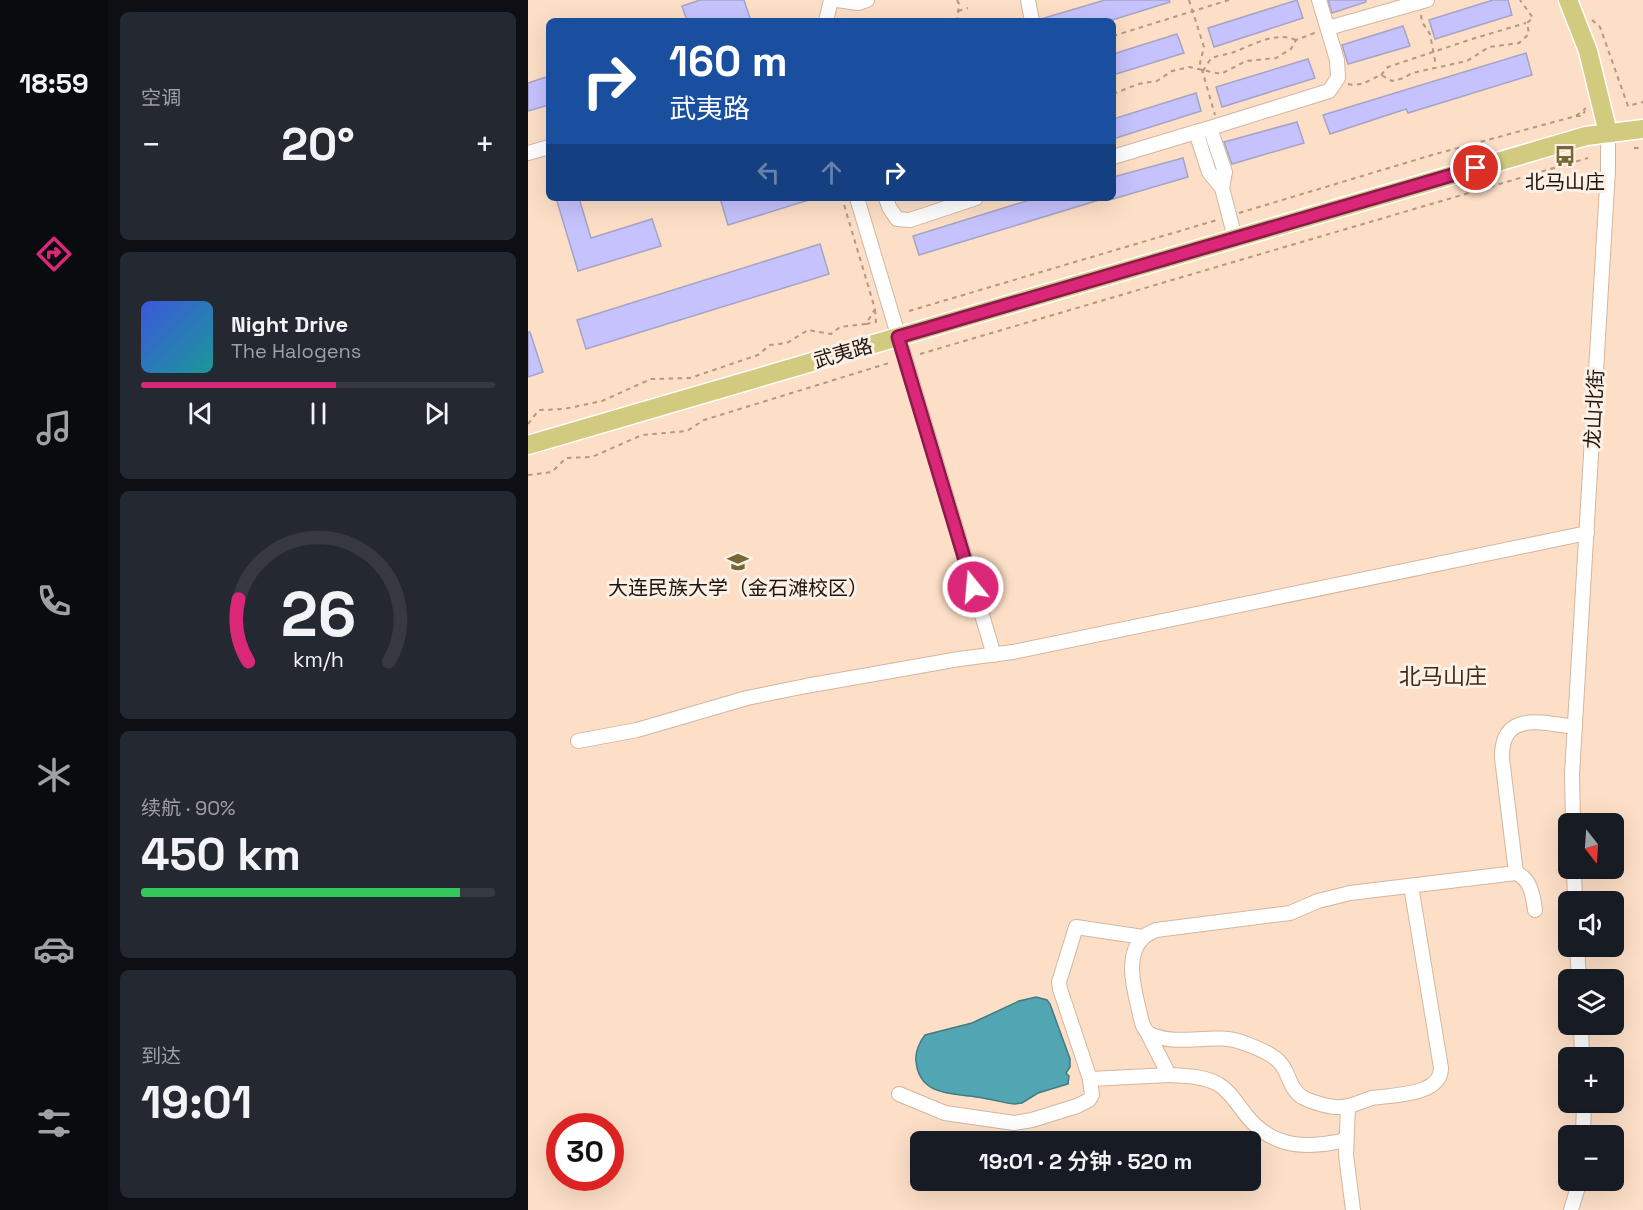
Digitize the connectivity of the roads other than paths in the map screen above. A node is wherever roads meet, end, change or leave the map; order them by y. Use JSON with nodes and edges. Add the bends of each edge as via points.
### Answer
{"nodes":[{"id":1,"x":831,"y":0,"type":"edge"},
{"id":2,"x":837,"y":0,"type":"edge"},
{"id":3,"x":867,"y":0,"type":"edge"},
{"id":4,"x":1028,"y":0,"type":"edge"},
{"id":5,"x":1319,"y":0,"type":"edge"},
{"id":6,"x":1568,"y":0,"type":"edge"},
{"id":7,"x":1423,"y":1,"type":"edge"},
{"id":8,"x":827,"y":18,"type":"edge"},
{"id":9,"x":1031,"y":18,"type":"edge"},
{"id":10,"x":1328,"y":28,"type":"junction"},
{"id":11,"x":1207,"y":129,"type":"junction"},
{"id":12,"x":1643,"y":129,"type":"edge"},
{"id":13,"x":1608,"y":133,"type":"junction"},
{"id":14,"x":546,"y":148,"type":"edge"},
{"id":15,"x":528,"y":153,"type":"edge"},
{"id":16,"x":1116,"y":156,"type":"edge"},
{"id":17,"x":858,"y":201,"type":"edge"},
{"id":18,"x":887,"y":201,"type":"edge"},
{"id":19,"x":967,"y":201,"type":"edge"},
{"id":20,"x":1235,"y":238,"type":"junction"},
{"id":21,"x":898,"y":337,"type":"junction"},
{"id":22,"x":528,"y":445,"type":"edge"},
{"id":23,"x":1587,"y":534,"type":"junction"},
{"id":24,"x":994,"y":655,"type":"junction"},
{"id":25,"x":1575,"y":727,"type":"junction"},
{"id":26,"x":578,"y":741,"type":"dead end"},
{"id":27,"x":1573,"y":813,"type":"edge"},
{"id":28,"x":1516,"y":873,"type":"junction"},
{"id":29,"x":1411,"y":886,"type":"junction"},
{"id":30,"x":1535,"y":910,"type":"dead end"},
{"id":31,"x":1143,"y":937,"type":"junction"},
{"id":32,"x":1147,"y":1032,"type":"junction"},
{"id":33,"x":1169,"y":1075,"type":"junction"},
{"id":34,"x":1090,"y":1079,"type":"junction"},
{"id":35,"x":899,"y":1094,"type":"dead end"},
{"id":36,"x":1347,"y":1106,"type":"junction"},
{"id":37,"x":1346,"y":1140,"type":"junction"},
{"id":38,"x":1577,"y":1191,"type":"edge"},
{"id":39,"x":1353,"y":1210,"type":"edge"},
{"id":40,"x":1571,"y":1210,"type":"edge"}],
"edges":[{"from":1,"to":8,"type":"street"},
{"from":2,"to":3,"type":"street"},
{"from":4,"to":9,"type":"street"},
{"from":5,"to":10,"type":"street"},
{"from":6,"to":13,"type":"main road","name":"龙山北街","via":[[1588,51]]},
{"from":7,"to":10,"type":"street"},
{"from":10,"to":11,"type":"street","via":[[1338,78],[1329,91]]},
{"from":11,"to":16,"type":"street"},
{"from":11,"to":20,"type":"street","via":[[1225,172],[1222,188]]},
{"from":12,"to":13,"type":"main road","name":"武夷路"},
{"from":13,"to":20,"type":"main road","name":"武夷路","via":[[1586,136]]},
{"from":13,"to":23,"type":"street","name":"龙山北街"},
{"from":14,"to":15,"type":"street"},
{"from":17,"to":21,"type":"street"},
{"from":18,"to":19,"type":"street","via":[[897,219],[910,220]]},
{"from":20,"to":21,"type":"main road","name":"武夷路"},
{"from":21,"to":22,"type":"main road","name":"武夷路"},
{"from":21,"to":24,"type":"street"},
{"from":23,"to":24,"type":"street"},
{"from":23,"to":25,"type":"street","name":"龙山北街"},
{"from":24,"to":26,"type":"street","via":[[757,696],[637,730]]},
{"from":25,"to":27,"type":"street","name":"龙山北街"},
{"from":25,"to":28,"type":"street","via":[[1532,722],[1505,734],[1502,758]]},
{"from":28,"to":29,"type":"street"},
{"from":28,"to":30,"type":"street","via":[[1529,885]]},
{"from":29,"to":31,"type":"street","via":[[1338,896],[1290,913],[1168,927]]},
{"from":29,"to":36,"type":"street","via":[[1441,1073],[1422,1091]]},
{"from":31,"to":32,"type":"street","via":[[1136,950],[1132,976]]},
{"from":31,"to":34,"type":"street","via":[[1076,927],[1059,982]]},
{"from":32,"to":33,"type":"street"},
{"from":32,"to":36,"type":"street","via":[[1168,1038],[1215,1037],[1241,1042],[1276,1059],[1301,1096],[1342,1108]]},
{"from":33,"to":34,"type":"street"},
{"from":33,"to":37,"type":"street","via":[[1200,1077],[1220,1085],[1260,1131],[1280,1140],[1309,1146]]},
{"from":34,"to":35,"type":"street","via":[[1089,1100],[1014,1123],[945,1113]]},
{"from":36,"to":37,"type":"street"},
{"from":37,"to":39,"type":"street"},
{"from":38,"to":40,"type":"street"}]}
